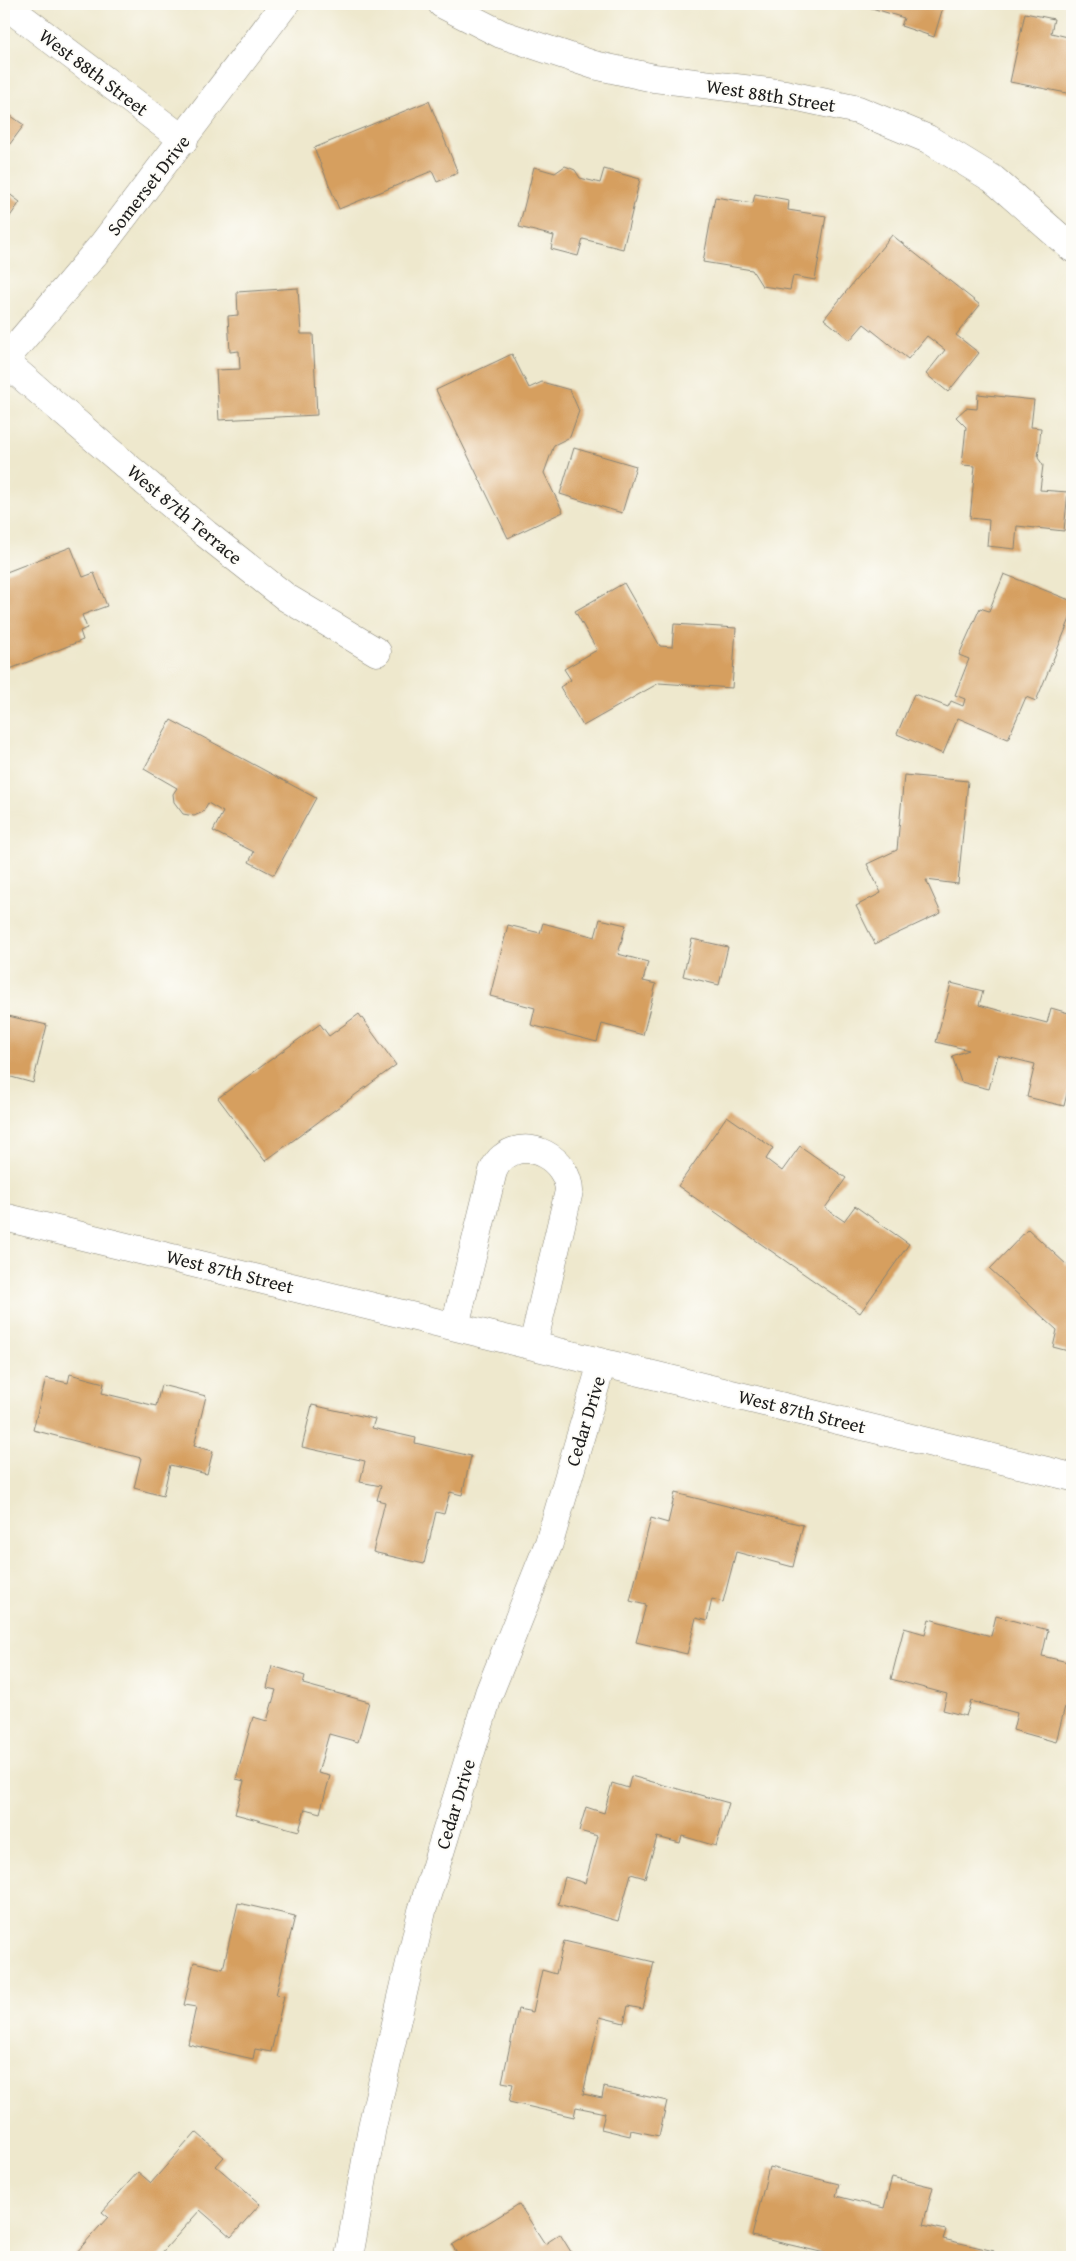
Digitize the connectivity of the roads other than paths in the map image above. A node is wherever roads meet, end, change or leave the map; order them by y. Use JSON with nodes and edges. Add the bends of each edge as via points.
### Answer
{"nodes":[{"id":1,"x":4,"y":4,"type":"edge"},
{"id":2,"x":285,"y":4,"type":"edge"},
{"id":3,"x":442,"y":4,"type":"edge"},
{"id":4,"x":184,"y":140,"type":"junction"},
{"id":5,"x":1072,"y":248,"type":"edge"},
{"id":6,"x":4,"y":361,"type":"edge"},
{"id":7,"x":377,"y":652,"type":"dead end"},
{"id":8,"x":4,"y":1217,"type":"edge"},
{"id":9,"x":455,"y":1326,"type":"junction"},
{"id":10,"x":533,"y":1345,"type":"junction"},
{"id":11,"x":602,"y":1363,"type":"junction"},
{"id":12,"x":1072,"y":1477,"type":"edge"},
{"id":13,"x":349,"y":2257,"type":"edge"}],
"edges":[{"from":1,"to":4,"type":"street","name":"West 88th Street"},
{"from":2,"to":4,"type":"street","name":"Somerset Drive"},
{"from":3,"to":5,"type":"street","name":"West 88th Street","via":[[501,34],[594,65],[654,78],[785,94],[858,110],[928,139],[993,179]]},
{"from":4,"to":6,"type":"street","name":"Somerset Drive","via":[[103,244]]},
{"from":6,"to":7,"type":"street","name":"West 87th Terrace","via":[[206,534],[287,598]]},
{"from":8,"to":9,"type":"street","name":"West 87th Street"},
{"from":9,"to":10,"type":"street","name":"West 87th Street"},
{"from":9,"to":10,"type":"street","via":[[493,1171],[501,1158],[516,1150],[533,1149],[550,1157],[564,1170],[569,1190]]},
{"from":10,"to":11,"type":"street","name":"West 87th Street"},
{"from":11,"to":12,"type":"street","name":"West 87th Street"},
{"from":11,"to":13,"type":"street","name":"Cedar Drive","via":[[549,1543],[489,1693],[422,1910],[372,2127]]}]}
